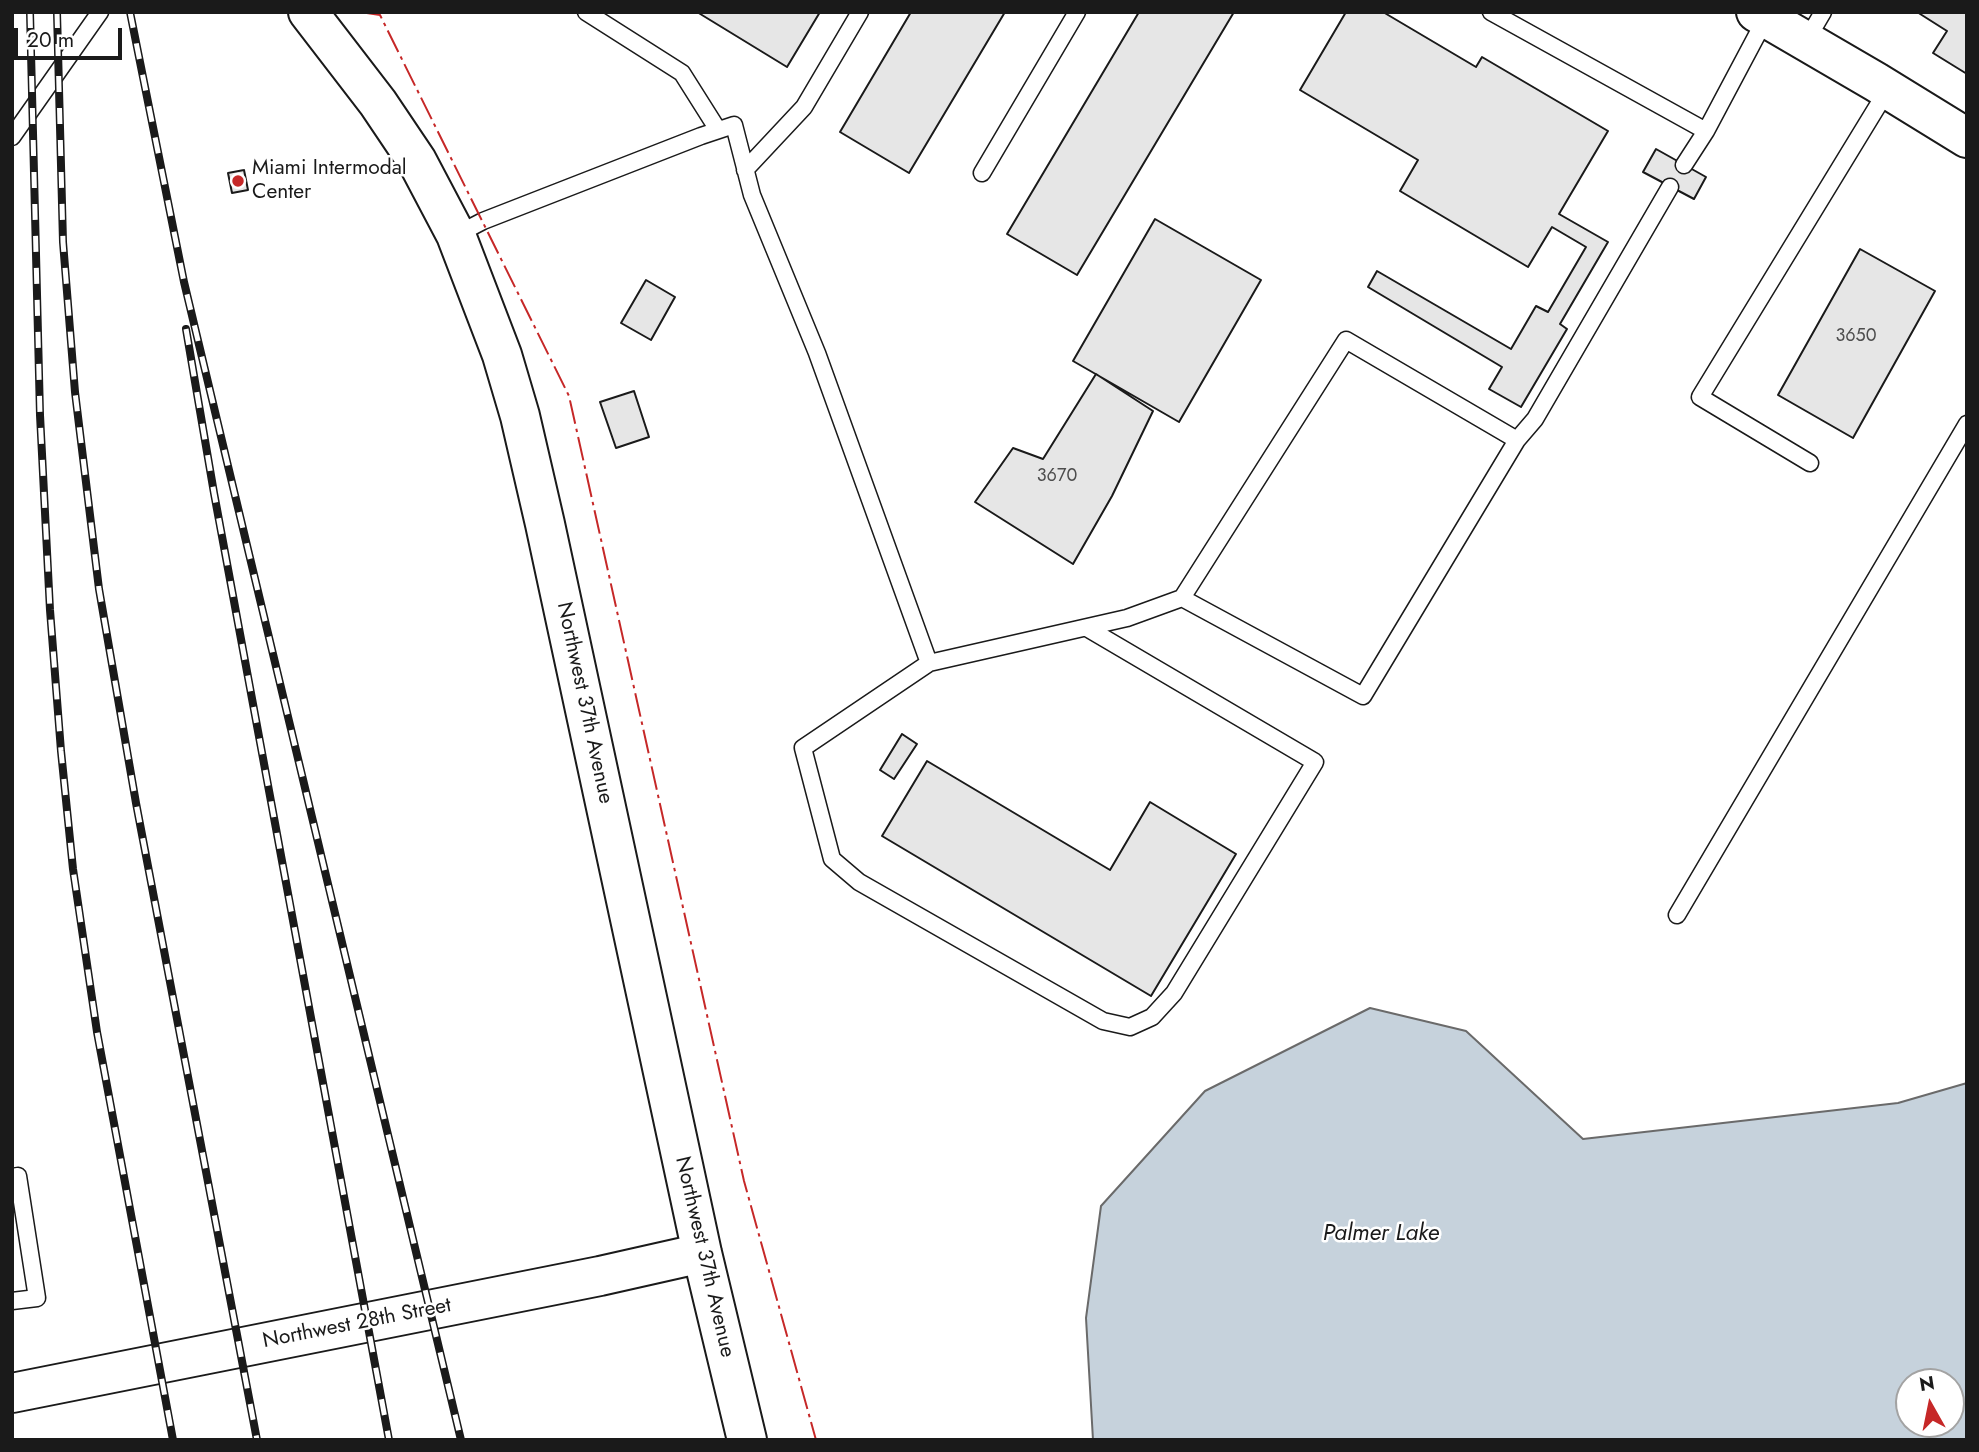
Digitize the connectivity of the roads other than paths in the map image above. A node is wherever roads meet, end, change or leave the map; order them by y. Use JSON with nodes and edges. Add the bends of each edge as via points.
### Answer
{"nodes":[{"id":1,"x":100,"y":12,"type":"edge"},
{"id":2,"x":308,"y":12,"type":"edge"},
{"id":3,"x":586,"y":12,"type":"edge"},
{"id":4,"x":860,"y":12,"type":"edge"},
{"id":5,"x":1077,"y":12,"type":"edge"},
{"id":6,"x":1491,"y":12,"type":"edge"},
{"id":7,"x":1761,"y":15,"type":"edge"},
{"id":8,"x":1815,"y":27,"type":"edge"},
{"id":9,"x":1888,"y":89,"type":"junction"},
{"id":10,"x":718,"y":130,"type":"junction"},
{"id":11,"x":1706,"y":131,"type":"junction"},
{"id":12,"x":12,"y":137,"type":"edge"},
{"id":13,"x":1967,"y":138,"type":"edge"},
{"id":14,"x":1684,"y":165,"type":"dead end"},
{"id":15,"x":745,"y":170,"type":"junction"},
{"id":16,"x":982,"y":173,"type":"dead end"},
{"id":17,"x":1670,"y":187,"type":"dead end"},
{"id":18,"x":456,"y":235,"type":"junction"},
{"id":19,"x":1967,"y":424,"type":"edge"},
{"id":20,"x":1517,"y":440,"type":"junction"},
{"id":21,"x":1810,"y":463,"type":"dead end"},
{"id":22,"x":1182,"y":598,"type":"junction"},
{"id":23,"x":1087,"y":628,"type":"junction"},
{"id":24,"x":929,"y":663,"type":"junction"},
{"id":25,"x":1677,"y":915,"type":"dead end"},
{"id":26,"x":12,"y":1177,"type":"edge"},
{"id":27,"x":702,"y":1253,"type":"junction"},
{"id":28,"x":12,"y":1301,"type":"edge"},
{"id":29,"x":12,"y":1393,"type":"edge"},
{"id":30,"x":747,"y":1440,"type":"edge"}],
"edges":[{"from":1,"to":12,"type":"lane"},
{"from":2,"to":18,"type":"street","name":"Northwest 37th Avenue","via":[[417,161]]},
{"from":3,"to":10,"type":"lane","via":[[682,74]]},
{"from":4,"to":15,"type":"lane","via":[[804,107]]},
{"from":5,"to":16,"type":"lane"},
{"from":6,"to":11,"type":"lane"},
{"from":7,"to":8,"type":"street"},
{"from":7,"to":11,"type":"lane"},
{"from":8,"to":9,"type":"street"},
{"from":9,"to":13,"type":"street"},
{"from":9,"to":21,"type":"lane","via":[[1700,397]]},
{"from":10,"to":15,"type":"lane","via":[[734,125]]},
{"from":10,"to":18,"type":"lane","via":[[483,220]]},
{"from":11,"to":14,"type":"lane"},
{"from":15,"to":24,"type":"lane"},
{"from":17,"to":20,"type":"lane","via":[[1535,419]]},
{"from":18,"to":27,"type":"street","name":"Northwest 37th Avenue","via":[[502,355],[523,430]]},
{"from":19,"to":25,"type":"lane"},
{"from":20,"to":22,"type":"lane","via":[[1346,340]]},
{"from":20,"to":22,"type":"lane","via":[[1363,696]]},
{"from":22,"to":23,"type":"lane"},
{"from":23,"to":24,"type":"lane"},
{"from":23,"to":24,"type":"lane","via":[[1315,762],[1174,993],[1152,1017],[1130,1027],[1103,1021],[859,882],[832,859],[803,748]]},
{"from":26,"to":28,"type":"lane","via":[[18,1176],[37,1298]]},
{"from":27,"to":29,"type":"street","name":"Northwest 28th Street"},
{"from":27,"to":30,"type":"street","name":"Northwest 37th Avenue"}]}
